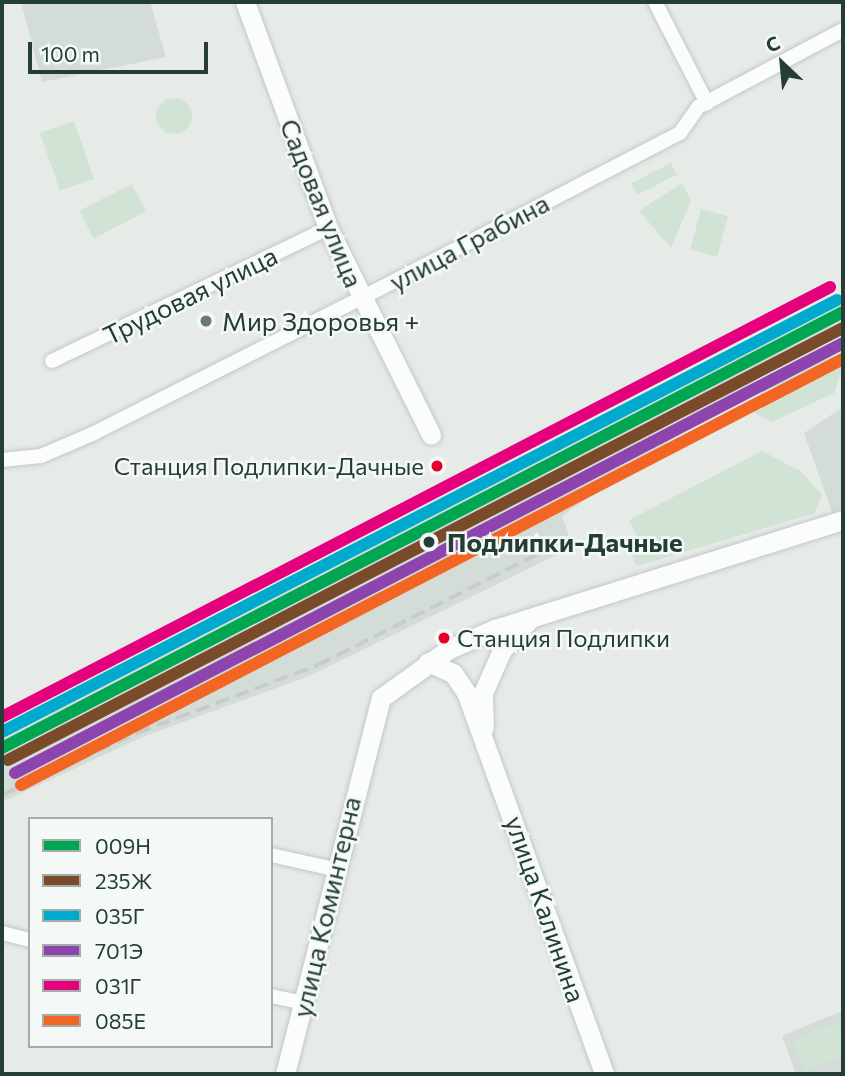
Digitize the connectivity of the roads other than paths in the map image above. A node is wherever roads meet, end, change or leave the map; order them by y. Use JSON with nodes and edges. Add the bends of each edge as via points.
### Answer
{"nodes":[{"id":1,"x":245,"y":2,"type":"edge"},
{"id":2,"x":655,"y":2,"type":"edge"},
{"id":3,"x":843,"y":30,"type":"edge"},
{"id":4,"x":706,"y":103,"type":"junction"},
{"id":5,"x":328,"y":228,"type":"junction"},
{"id":6,"x":360,"y":298,"type":"junction"},
{"id":7,"x":52,"y":362,"type":"dead end"},
{"id":8,"x":431,"y":435,"type":"dead end"},
{"id":9,"x":2,"y":460,"type":"edge"},
{"id":10,"x":843,"y":520,"type":"edge"},
{"id":11,"x":528,"y":621,"type":"junction"},
{"id":12,"x":495,"y":629,"type":"junction"},
{"id":13,"x":502,"y":650,"type":"junction"},
{"id":14,"x":428,"y":662,"type":"junction"},
{"id":15,"x":484,"y":746,"type":"junction"},
{"id":16,"x":273,"y":855,"type":"edge"},
{"id":17,"x":334,"y":869,"type":"junction"},
{"id":18,"x":2,"y":933,"type":"edge"},
{"id":19,"x":28,"y":940,"type":"edge"},
{"id":20,"x":273,"y":996,"type":"edge"},
{"id":21,"x":303,"y":1003,"type":"junction"},
{"id":22,"x":285,"y":1074,"type":"edge"},
{"id":23,"x":604,"y":1074,"type":"edge"}],
"edges":[{"from":1,"to":5,"type":"street","name":"Садовая улица"},
{"from":2,"to":4,"type":"street"},
{"from":3,"to":4,"type":"street","name":"улица Грабина"},
{"from":4,"to":6,"type":"street","name":"улица Грабина","via":[[680,133]]},
{"from":5,"to":6,"type":"street","name":"Садовая улица"},
{"from":5,"to":7,"type":"street","name":"Трудовая улица"},
{"from":6,"to":8,"type":"street","name":"Садовая улица"},
{"from":6,"to":9,"type":"street","name":"улица Грабина","via":[[92,434],[41,456]]},
{"from":10,"to":11,"type":"street","name":"улица Коминтерна"},
{"from":11,"to":12,"type":"street","name":"улица Коминтерна"},
{"from":11,"to":13,"type":"street"},
{"from":12,"to":13,"type":"street"},
{"from":12,"to":14,"type":"street","name":"улица Коминтерна"},
{"from":13,"to":15,"type":"street","via":[[483,693]]},
{"from":14,"to":15,"type":"street","name":"улица Калинина","via":[[460,683]]},
{"from":14,"to":17,"type":"street","name":"улица Коминтерна","via":[[381,698],[366,739]]},
{"from":15,"to":23,"type":"street","name":"улица Калинина"},
{"from":16,"to":17,"type":"street"},
{"from":17,"to":21,"type":"street","name":"улица Коминтерна"},
{"from":18,"to":19,"type":"street"},
{"from":20,"to":21,"type":"street"},
{"from":21,"to":22,"type":"street","name":"улица Коминтерна"}]}
